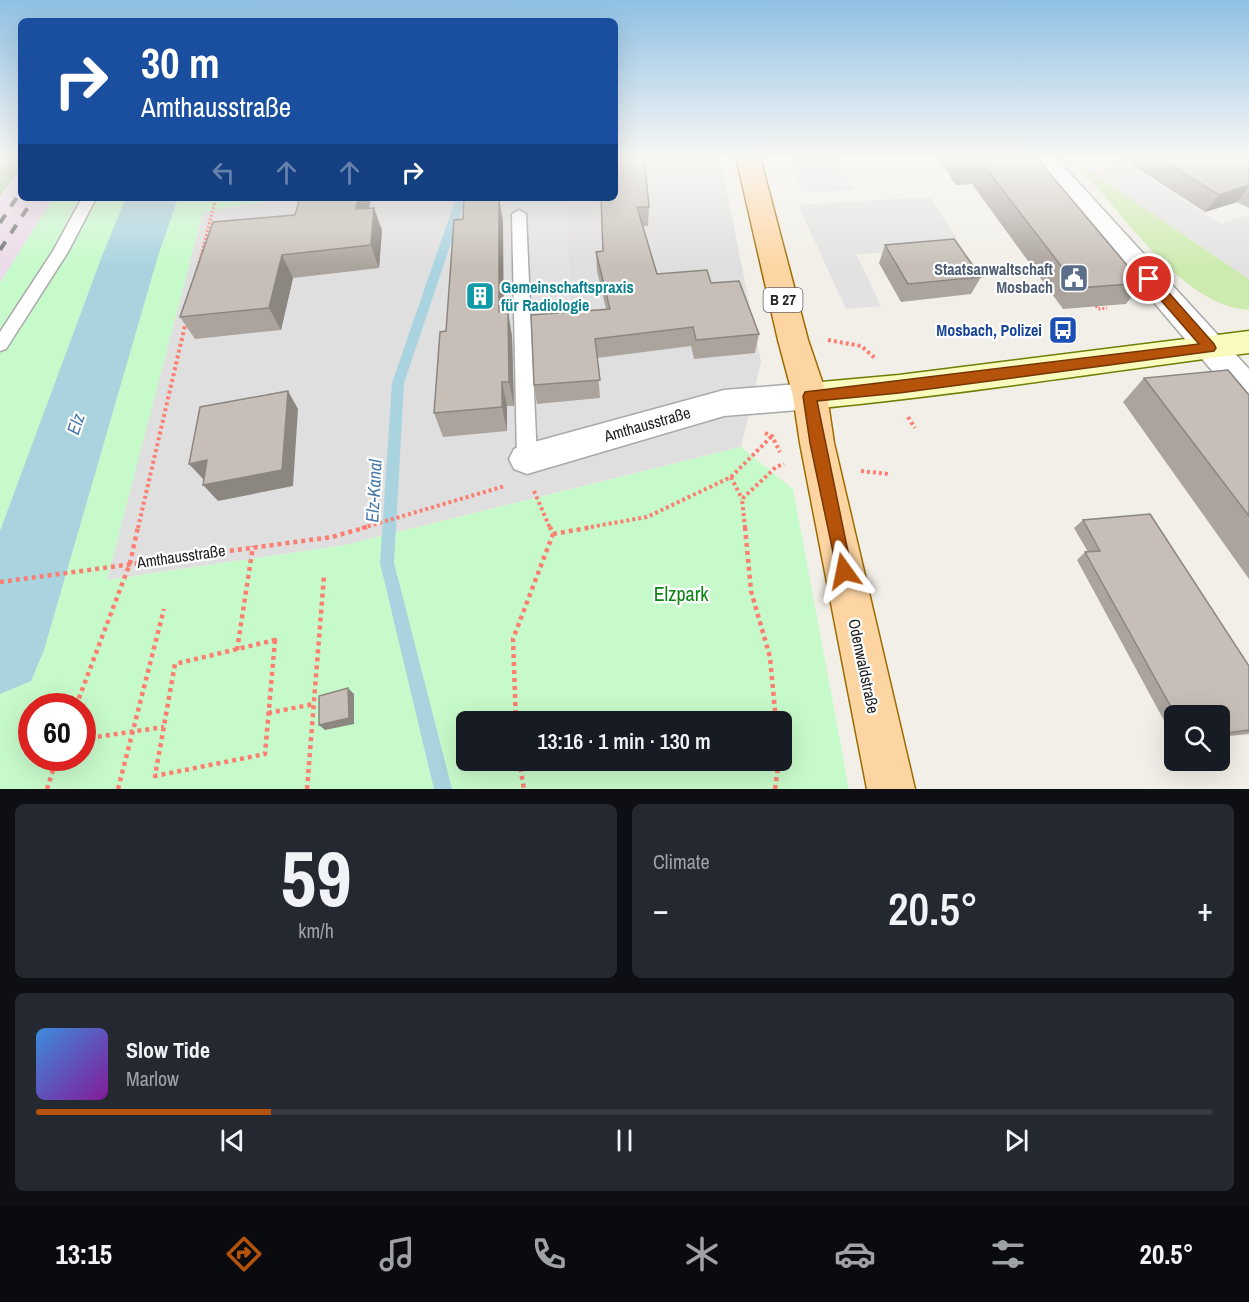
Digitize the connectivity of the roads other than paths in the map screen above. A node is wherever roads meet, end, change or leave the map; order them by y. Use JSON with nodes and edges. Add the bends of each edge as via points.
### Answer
{"nodes":[{"id":1,"x":757,"y":194,"type":"edge"},
{"id":2,"x":1074,"y":194,"type":"edge"},
{"id":3,"x":87,"y":201,"type":"edge"},
{"id":4,"x":519,"y":214,"type":"dead end"},
{"id":5,"x":1249,"y":342,"type":"edge"},
{"id":6,"x":0,"y":345,"type":"edge"},
{"id":7,"x":1209,"y":348,"type":"junction"},
{"id":8,"x":1249,"y":391,"type":"edge"},
{"id":9,"x":810,"y":396,"type":"junction"},
{"id":10,"x":528,"y":469,"type":"joint"},
{"id":11,"x":891,"y":789,"type":"edge"}],
"edges":[{"from":1,"to":9,"type":"main road","name":"Odenwaldstraße","number":"B 27"},
{"from":2,"to":7,"type":"street"},
{"from":3,"to":6,"type":"lane","via":[[60,252]]},
{"from":4,"to":10,"type":"lane"},
{"from":5,"to":7,"type":"main road","name":"Amthausstraße"},
{"from":7,"to":8,"type":"street"},
{"from":7,"to":9,"type":"main road","name":"Amthausstraße"},
{"from":9,"to":10,"type":"street","name":"Amthausstraße","via":[[724,403]]},
{"from":9,"to":11,"type":"main road","name":"Odenwaldstraße","number":"B 27"}]}
